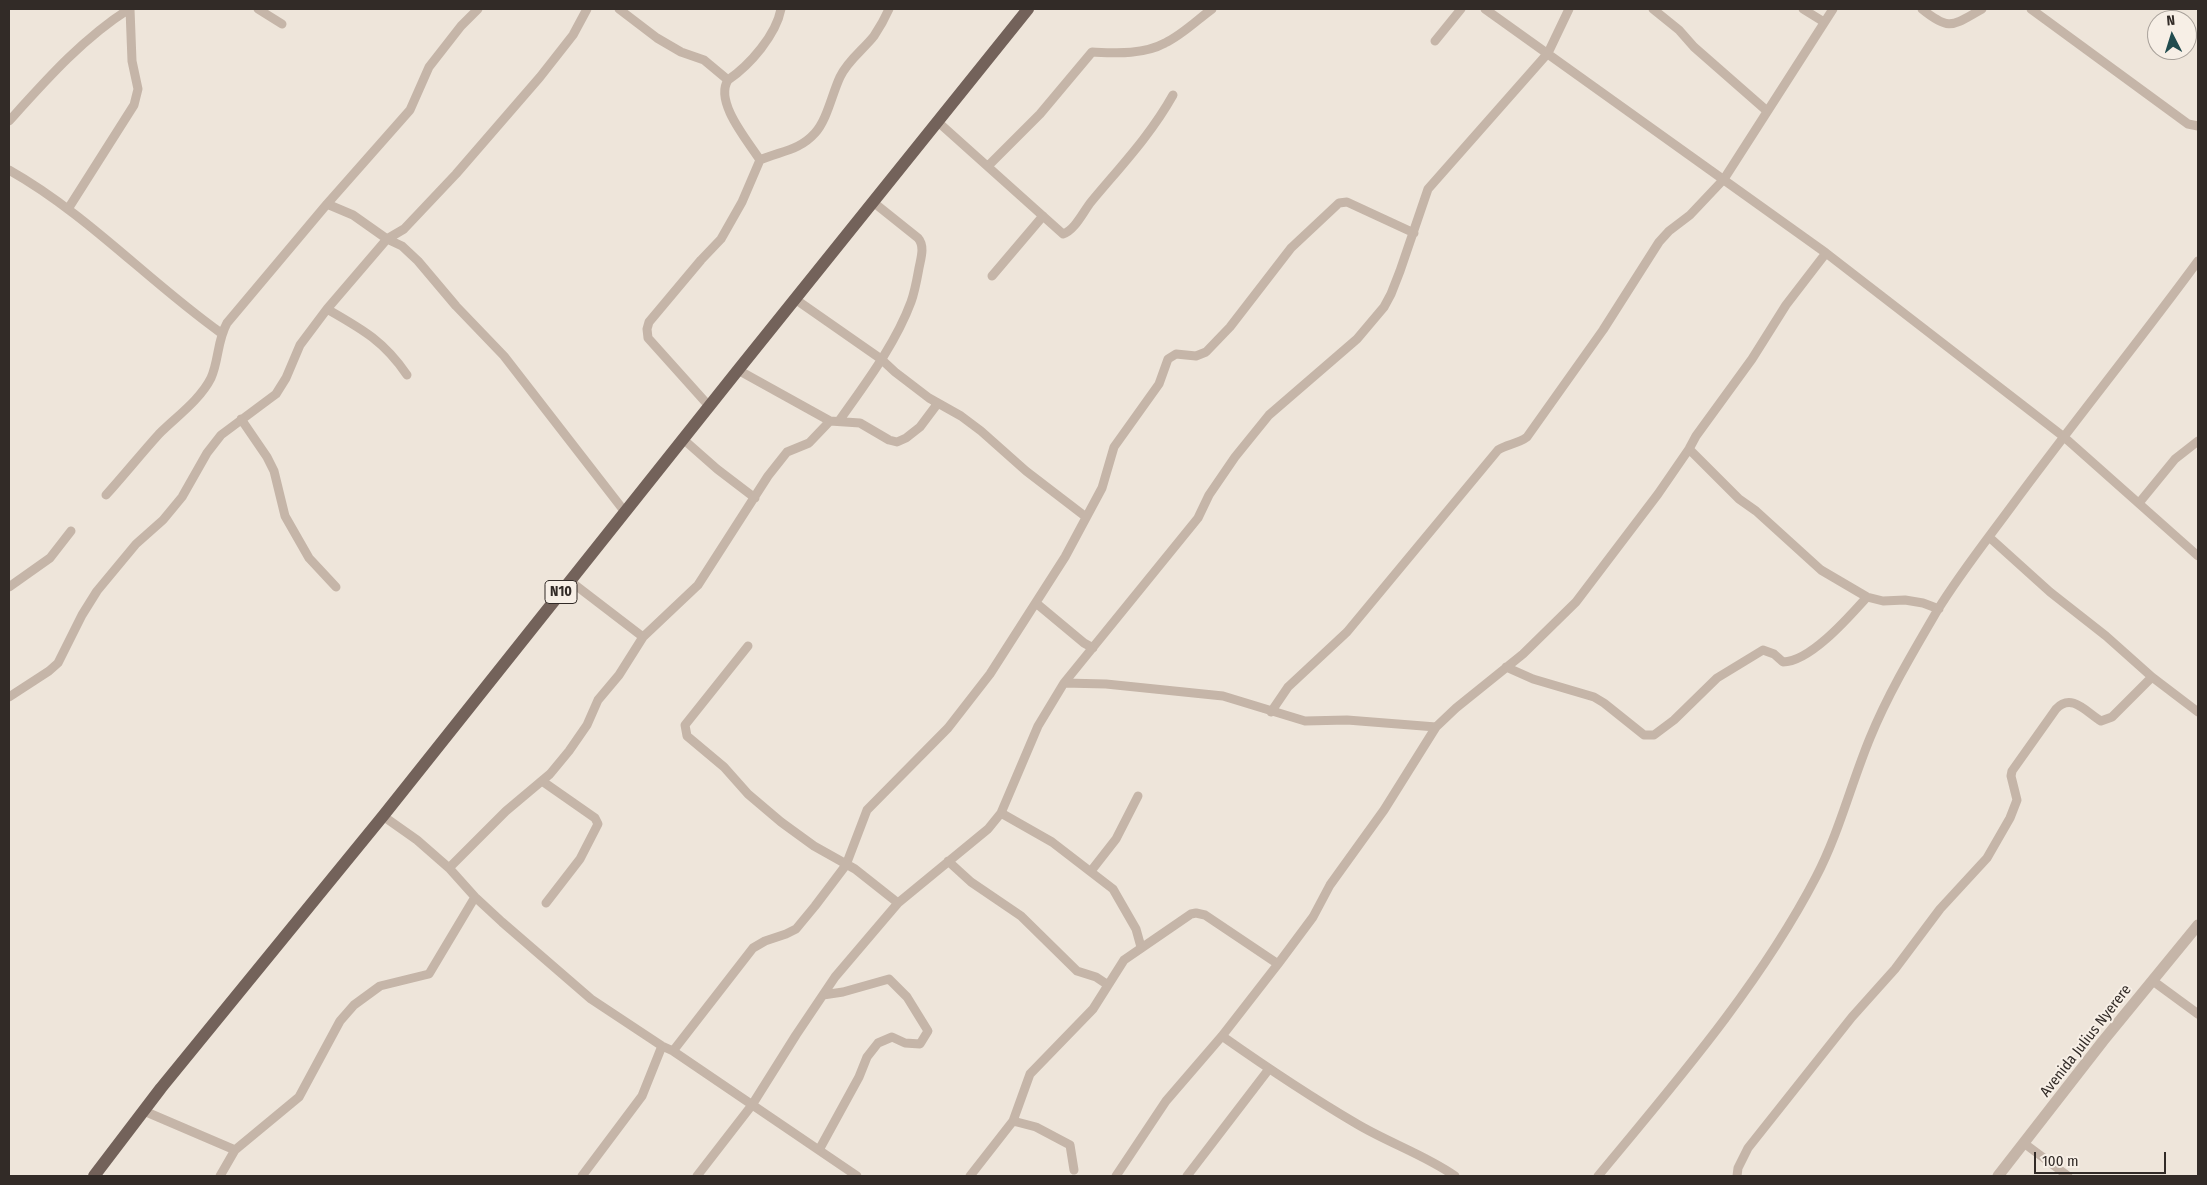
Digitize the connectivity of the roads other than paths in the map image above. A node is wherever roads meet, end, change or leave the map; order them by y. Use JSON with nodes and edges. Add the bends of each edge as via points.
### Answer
{"nodes":[{"id":1,"x":129,"y":9,"type":"edge"},
{"id":2,"x":258,"y":9,"type":"edge"},
{"id":3,"x":478,"y":9,"type":"edge"},
{"id":4,"x":587,"y":9,"type":"edge"},
{"id":5,"x":619,"y":9,"type":"edge"},
{"id":6,"x":781,"y":9,"type":"edge"},
{"id":7,"x":889,"y":9,"type":"edge"},
{"id":8,"x":1028,"y":9,"type":"edge"},
{"id":9,"x":1212,"y":9,"type":"edge"},
{"id":10,"x":1461,"y":9,"type":"edge"},
{"id":11,"x":1485,"y":9,"type":"edge"},
{"id":12,"x":1569,"y":9,"type":"edge"},
{"id":13,"x":1653,"y":9,"type":"edge"},
{"id":14,"x":1803,"y":9,"type":"edge"},
{"id":15,"x":1833,"y":9,"type":"edge"},
{"id":16,"x":1922,"y":9,"type":"edge"},
{"id":17,"x":1982,"y":9,"type":"edge"},
{"id":18,"x":2031,"y":9,"type":"edge"},
{"id":19,"x":1824,"y":22,"type":"junction"},
{"id":20,"x":282,"y":24,"type":"dead end"},
{"id":21,"x":1435,"y":41,"type":"dead end"},
{"id":22,"x":1548,"y":53,"type":"junction"},
{"id":23,"x":728,"y":80,"type":"junction"},
{"id":24,"x":1173,"y":95,"type":"dead end"},
{"id":25,"x":1767,"y":111,"type":"junction"},
{"id":26,"x":9,"y":121,"type":"edge"},
{"id":27,"x":938,"y":122,"type":"junction"},
{"id":28,"x":2198,"y":126,"type":"edge"},
{"id":29,"x":760,"y":160,"type":"junction"},
{"id":30,"x":988,"y":166,"type":"junction"},
{"id":31,"x":9,"y":170,"type":"edge"},
{"id":32,"x":1724,"y":179,"type":"junction"},
{"id":33,"x":873,"y":202,"type":"junction"},
{"id":34,"x":327,"y":204,"type":"junction"},
{"id":35,"x":68,"y":209,"type":"junction"},
{"id":36,"x":1043,"y":216,"type":"junction"},
{"id":37,"x":1414,"y":233,"type":"junction"},
{"id":38,"x":387,"y":238,"type":"junction"},
{"id":39,"x":1826,"y":253,"type":"junction"},
{"id":40,"x":2198,"y":261,"type":"edge"},
{"id":41,"x":992,"y":276,"type":"dead end"},
{"id":42,"x":795,"y":299,"type":"junction"},
{"id":43,"x":327,"y":310,"type":"junction"},
{"id":44,"x":221,"y":333,"type":"junction"},
{"id":45,"x":881,"y":359,"type":"junction"},
{"id":46,"x":738,"y":370,"type":"junction"},
{"id":47,"x":407,"y":375,"type":"dead end"},
{"id":48,"x":938,"y":403,"type":"junction"},
{"id":49,"x":709,"y":406,"type":"junction"},
{"id":50,"x":241,"y":419,"type":"junction"},
{"id":51,"x":834,"y":421,"type":"junction"},
{"id":52,"x":2064,"y":437,"type":"junction"},
{"id":53,"x":683,"y":439,"type":"junction"},
{"id":54,"x":2198,"y":441,"type":"edge"},
{"id":55,"x":1689,"y":449,"type":"junction"},
{"id":56,"x":106,"y":495,"type":"dead end"},
{"id":57,"x":755,"y":498,"type":"junction"},
{"id":58,"x":2138,"y":504,"type":"junction"},
{"id":59,"x":625,"y":512,"type":"junction"},
{"id":60,"x":1086,"y":517,"type":"junction"},
{"id":61,"x":70,"y":531,"type":"dead end"},
{"id":62,"x":1989,"y":537,"type":"junction"},
{"id":63,"x":2198,"y":556,"type":"edge"},
{"id":64,"x":570,"y":581,"type":"junction"},
{"id":65,"x":9,"y":587,"type":"edge"},
{"id":66,"x":336,"y":587,"type":"dead end"},
{"id":67,"x":1867,"y":597,"type":"junction"},
{"id":68,"x":1036,"y":603,"type":"junction"},
{"id":69,"x":1939,"y":609,"type":"junction"},
{"id":70,"x":643,"y":637,"type":"junction"},
{"id":71,"x":748,"y":646,"type":"dead end"},
{"id":72,"x":1093,"y":648,"type":"junction"},
{"id":73,"x":1506,"y":667,"type":"junction"},
{"id":74,"x":2152,"y":677,"type":"junction"},
{"id":75,"x":1064,"y":683,"type":"junction"},
{"id":76,"x":9,"y":697,"type":"edge"},
{"id":77,"x":1271,"y":712,"type":"junction"},
{"id":78,"x":2198,"y":712,"type":"edge"},
{"id":79,"x":1436,"y":727,"type":"junction"},
{"id":80,"x":542,"y":781,"type":"junction"},
{"id":81,"x":1138,"y":796,"type":"dead end"},
{"id":82,"x":1001,"y":814,"type":"junction"},
{"id":83,"x":383,"y":816,"type":"junction"},
{"id":84,"x":948,"y":861,"type":"junction"},
{"id":85,"x":846,"y":865,"type":"junction"},
{"id":86,"x":449,"y":868,"type":"junction"},
{"id":87,"x":1091,"y":871,"type":"junction"},
{"id":88,"x":475,"y":897,"type":"junction"},
{"id":89,"x":898,"y":902,"type":"junction"},
{"id":90,"x":546,"y":903,"type":"dead end"},
{"id":91,"x":2198,"y":924,"type":"edge"},
{"id":92,"x":1141,"y":947,"type":"junction"},
{"id":93,"x":1278,"y":964,"type":"junction"},
{"id":94,"x":2153,"y":981,"type":"junction"},
{"id":95,"x":1108,"y":985,"type":"junction"},
{"id":96,"x":823,"y":995,"type":"junction"},
{"id":97,"x":2198,"y":1014,"type":"edge"},
{"id":98,"x":1222,"y":1036,"type":"junction"},
{"id":99,"x":662,"y":1046,"type":"junction"},
{"id":100,"x":673,"y":1051,"type":"junction"},
{"id":101,"x":1269,"y":1069,"type":"junction"},
{"id":102,"x":752,"y":1105,"type":"junction"},
{"id":103,"x":144,"y":1111,"type":"junction"},
{"id":104,"x":1013,"y":1121,"type":"junction"},
{"id":105,"x":2025,"y":1144,"type":"junction"},
{"id":106,"x":235,"y":1150,"type":"junction"},
{"id":107,"x":818,"y":1150,"type":"junction"},
{"id":108,"x":1074,"y":1170,"type":"dead end"},
{"id":109,"x":94,"y":1176,"type":"edge"},
{"id":110,"x":220,"y":1176,"type":"edge"},
{"id":111,"x":582,"y":1176,"type":"edge"},
{"id":112,"x":696,"y":1176,"type":"edge"},
{"id":113,"x":857,"y":1176,"type":"edge"},
{"id":114,"x":970,"y":1176,"type":"edge"},
{"id":115,"x":1116,"y":1176,"type":"edge"},
{"id":116,"x":1187,"y":1176,"type":"edge"},
{"id":117,"x":1455,"y":1176,"type":"edge"},
{"id":118,"x":1598,"y":1176,"type":"edge"},
{"id":119,"x":1737,"y":1176,"type":"edge"},
{"id":120,"x":1998,"y":1176,"type":"edge"},
{"id":121,"x":2068,"y":1176,"type":"edge"}],
"edges":[{"from":1,"to":26,"type":"street","via":[[79,46]]},
{"from":1,"to":35,"type":"street","via":[[132,61],[138,89],[134,105]]},
{"from":2,"to":20,"type":"street"},
{"from":3,"to":34,"type":"street","via":[[429,67],[410,110]]},
{"from":4,"to":38,"type":"street","via":[[573,35],[540,77],[462,167],[404,229]]},
{"from":5,"to":23,"type":"street","via":[[657,38],[681,52],[704,60]]},
{"from":6,"to":23,"type":"street","via":[[778,24],[750,63]]},
{"from":7,"to":29,"type":"street","via":[[874,36],[853,57],[840,77],[814,134],[788,152]]},
{"from":8,"to":27,"type":"main road","number":"N10"},
{"from":9,"to":30,"type":"street","via":[[1160,46],[1126,52],[1092,52],[1040,114]]},
{"from":10,"to":21,"type":"street"},
{"from":11,"to":22,"type":"street"},
{"from":12,"to":22,"type":"street"},
{"from":13,"to":25,"type":"street"},
{"from":14,"to":19,"type":"street"},
{"from":15,"to":19,"type":"street"},
{"from":16,"to":17,"type":"street","via":[[1947,25]]},
{"from":18,"to":28,"type":"street","via":[[2188,124]]},
{"from":19,"to":25,"type":"street"},
{"from":22,"to":32,"type":"street"},
{"from":22,"to":37,"type":"street","via":[[1432,181]]},
{"from":23,"to":29,"type":"street","via":[[724,91],[730,112]]},
{"from":24,"to":36,"type":"street","via":[[1142,143],[1070,231],[1063,234]]},
{"from":25,"to":32,"type":"street"},
{"from":27,"to":30,"type":"street"},
{"from":27,"to":33,"type":"main road","number":"N10"},
{"from":29,"to":49,"type":"street","via":[[721,239],[659,309],[647,330],[648,338]]},
{"from":30,"to":36,"type":"street"},
{"from":31,"to":35,"type":"street"},
{"from":32,"to":39,"type":"street"},
{"from":32,"to":77,"type":"street","via":[[1659,242],[1603,330],[1527,437],[1498,450],[1346,632],[1288,687]]},
{"from":33,"to":42,"type":"main road","number":"N10"},
{"from":33,"to":45,"type":"street","via":[[918,238],[922,246],[912,301]]},
{"from":34,"to":38,"type":"street","via":[[353,215]]},
{"from":34,"to":44,"type":"street"},
{"from":35,"to":44,"type":"street"},
{"from":36,"to":41,"type":"street"},
{"from":37,"to":60,"type":"street","via":[[1347,202],[1339,203],[1291,248],[1230,327],[1206,352],[1196,356],[1176,354],[1168,359],[1159,384],[1114,447],[1102,488]]},
{"from":37,"to":72,"type":"street","via":[[1384,307],[1357,339],[1269,415],[1235,457],[1209,495],[1198,518]]},
{"from":38,"to":43,"type":"street"},
{"from":38,"to":59,"type":"street","via":[[402,246],[418,261],[504,356]]},
{"from":39,"to":52,"type":"street"},
{"from":39,"to":55,"type":"street","via":[[1786,305]]},
{"from":40,"to":52,"type":"street"},
{"from":42,"to":45,"type":"street"},
{"from":42,"to":46,"type":"main road","number":"N10"},
{"from":43,"to":47,"type":"street","via":[[366,331]]},
{"from":43,"to":50,"type":"street","via":[[300,345],[280,389]]},
{"from":44,"to":56,"type":"street","via":[[210,380]]},
{"from":45,"to":48,"type":"street"},
{"from":45,"to":51,"type":"street"},
{"from":46,"to":49,"type":"main road","number":"N10"},
{"from":46,"to":51,"type":"street","via":[[783,397]]},
{"from":48,"to":51,"type":"street","via":[[920,427],[897,442],[860,423]]},
{"from":48,"to":60,"type":"street","via":[[981,431]]},
{"from":49,"to":53,"type":"main road","number":"N10"},
{"from":50,"to":66,"type":"street","via":[[274,471],[285,516],[309,558]]},
{"from":50,"to":76,"type":"street","via":[[216,441],[182,498],[136,544],[97,591],[58,663]]},
{"from":51,"to":57,"type":"street","via":[[809,443],[787,452]]},
{"from":52,"to":58,"type":"street"},
{"from":52,"to":62,"type":"street"},
{"from":53,"to":57,"type":"street"},
{"from":53,"to":59,"type":"main road","number":"N10"},
{"from":54,"to":58,"type":"street","via":[[2165,470]]},
{"from":55,"to":67,"type":"street","via":[[1738,499],[1756,511],[1821,570]]},
{"from":55,"to":73,"type":"street","via":[[1576,602],[1524,654]]},
{"from":57,"to":70,"type":"street","via":[[698,585]]},
{"from":58,"to":63,"type":"street"},
{"from":59,"to":64,"type":"main road","number":"N10"},
{"from":60,"to":68,"type":"street"},
{"from":61,"to":65,"type":"street","via":[[50,558]]},
{"from":62,"to":69,"type":"street"},
{"from":62,"to":74,"type":"street"},
{"from":64,"to":70,"type":"street"},
{"from":64,"to":83,"type":"main road","number":"N10"},
{"from":67,"to":69,"type":"street","via":[[1923,603]]},
{"from":67,"to":73,"type":"street","via":[[1832,634],[1796,658],[1783,662],[1763,650],[1734,666],[1654,735],[1644,735],[1594,697],[1533,679]]},
{"from":68,"to":72,"type":"street"},
{"from":68,"to":85,"type":"street","via":[[990,674],[948,728],[867,810]]},
{"from":69,"to":118,"type":"street","via":[[1877,721],[1818,874],[1791,923],[1719,1027]]},
{"from":70,"to":80,"type":"street","via":[[619,675],[598,700],[574,745]]},
{"from":71,"to":85,"type":"street","via":[[689,718],[684,731],[781,822]]},
{"from":72,"to":75,"type":"street"},
{"from":73,"to":79,"type":"street"},
{"from":74,"to":78,"type":"street"},
{"from":74,"to":119,"type":"street","via":[[2112,717],[2101,721],[2073,703],[2065,703],[2056,709],[2012,772],[2017,800],[1987,858],[1930,922],[1748,1148]]},
{"from":75,"to":77,"type":"street","via":[[1222,696]]},
{"from":75,"to":82,"type":"street","via":[[1038,726]]},
{"from":77,"to":79,"type":"street","via":[[1305,721],[1347,720]]},
{"from":79,"to":93,"type":"street","via":[[1384,810],[1330,886],[1313,917]]},
{"from":80,"to":86,"type":"street","via":[[506,811]]},
{"from":80,"to":90,"type":"street","via":[[595,818],[598,824],[580,858]]},
{"from":81,"to":87,"type":"street","via":[[1116,839]]},
{"from":82,"to":84,"type":"street"},
{"from":82,"to":87,"type":"street","via":[[1052,842]]},
{"from":83,"to":86,"type":"street"},
{"from":83,"to":103,"type":"main road","number":"N10"},
{"from":84,"to":89,"type":"street"},
{"from":84,"to":95,"type":"street","via":[[972,882],[1022,916],[1077,972],[1096,977]]},
{"from":85,"to":89,"type":"street"},
{"from":85,"to":100,"type":"street","via":[[796,929],[765,941],[748,953]]},
{"from":86,"to":88,"type":"street"},
{"from":87,"to":92,"type":"street","via":[[1113,889],[1136,929]]},
{"from":88,"to":99,"type":"street","via":[[591,998]]},
{"from":88,"to":106,"type":"street","via":[[429,974],[380,986],[354,1005],[340,1021],[299,1097]]},
{"from":89,"to":96,"type":"street"},
{"from":91,"to":94,"type":"street","name":"Avenida Julius Nyerere"},
{"from":92,"to":93,"type":"street","via":[[1196,913]]},
{"from":92,"to":95,"type":"street","via":[[1124,960]]},
{"from":93,"to":98,"type":"street"},
{"from":94,"to":97,"type":"street"},
{"from":94,"to":105,"type":"street","name":"Avenida Julius Nyerere"},
{"from":95,"to":104,"type":"street","via":[[1093,1009],[1030,1074]]},
{"from":96,"to":102,"type":"street"},
{"from":96,"to":107,"type":"street","via":[[889,979],[907,997],[928,1031],[920,1044],[892,1038],[878,1043],[867,1057]]},
{"from":98,"to":101,"type":"street"},
{"from":98,"to":115,"type":"street","via":[[1166,1101]]},
{"from":99,"to":100,"type":"street"},
{"from":99,"to":111,"type":"street","via":[[642,1096]]},
{"from":100,"to":102,"type":"street"},
{"from":101,"to":116,"type":"street"},
{"from":101,"to":117,"type":"street","via":[[1358,1124],[1427,1158]]},
{"from":102,"to":107,"type":"street"},
{"from":102,"to":112,"type":"street"},
{"from":103,"to":106,"type":"street"},
{"from":103,"to":109,"type":"main road","number":"N10"},
{"from":104,"to":108,"type":"street","via":[[1036,1127],[1070,1145]]},
{"from":104,"to":114,"type":"street"},
{"from":105,"to":120,"type":"street","name":"Avenida Julius Nyerere"},
{"from":105,"to":121,"type":"street"},
{"from":106,"to":110,"type":"street"},
{"from":107,"to":113,"type":"street"}]}
